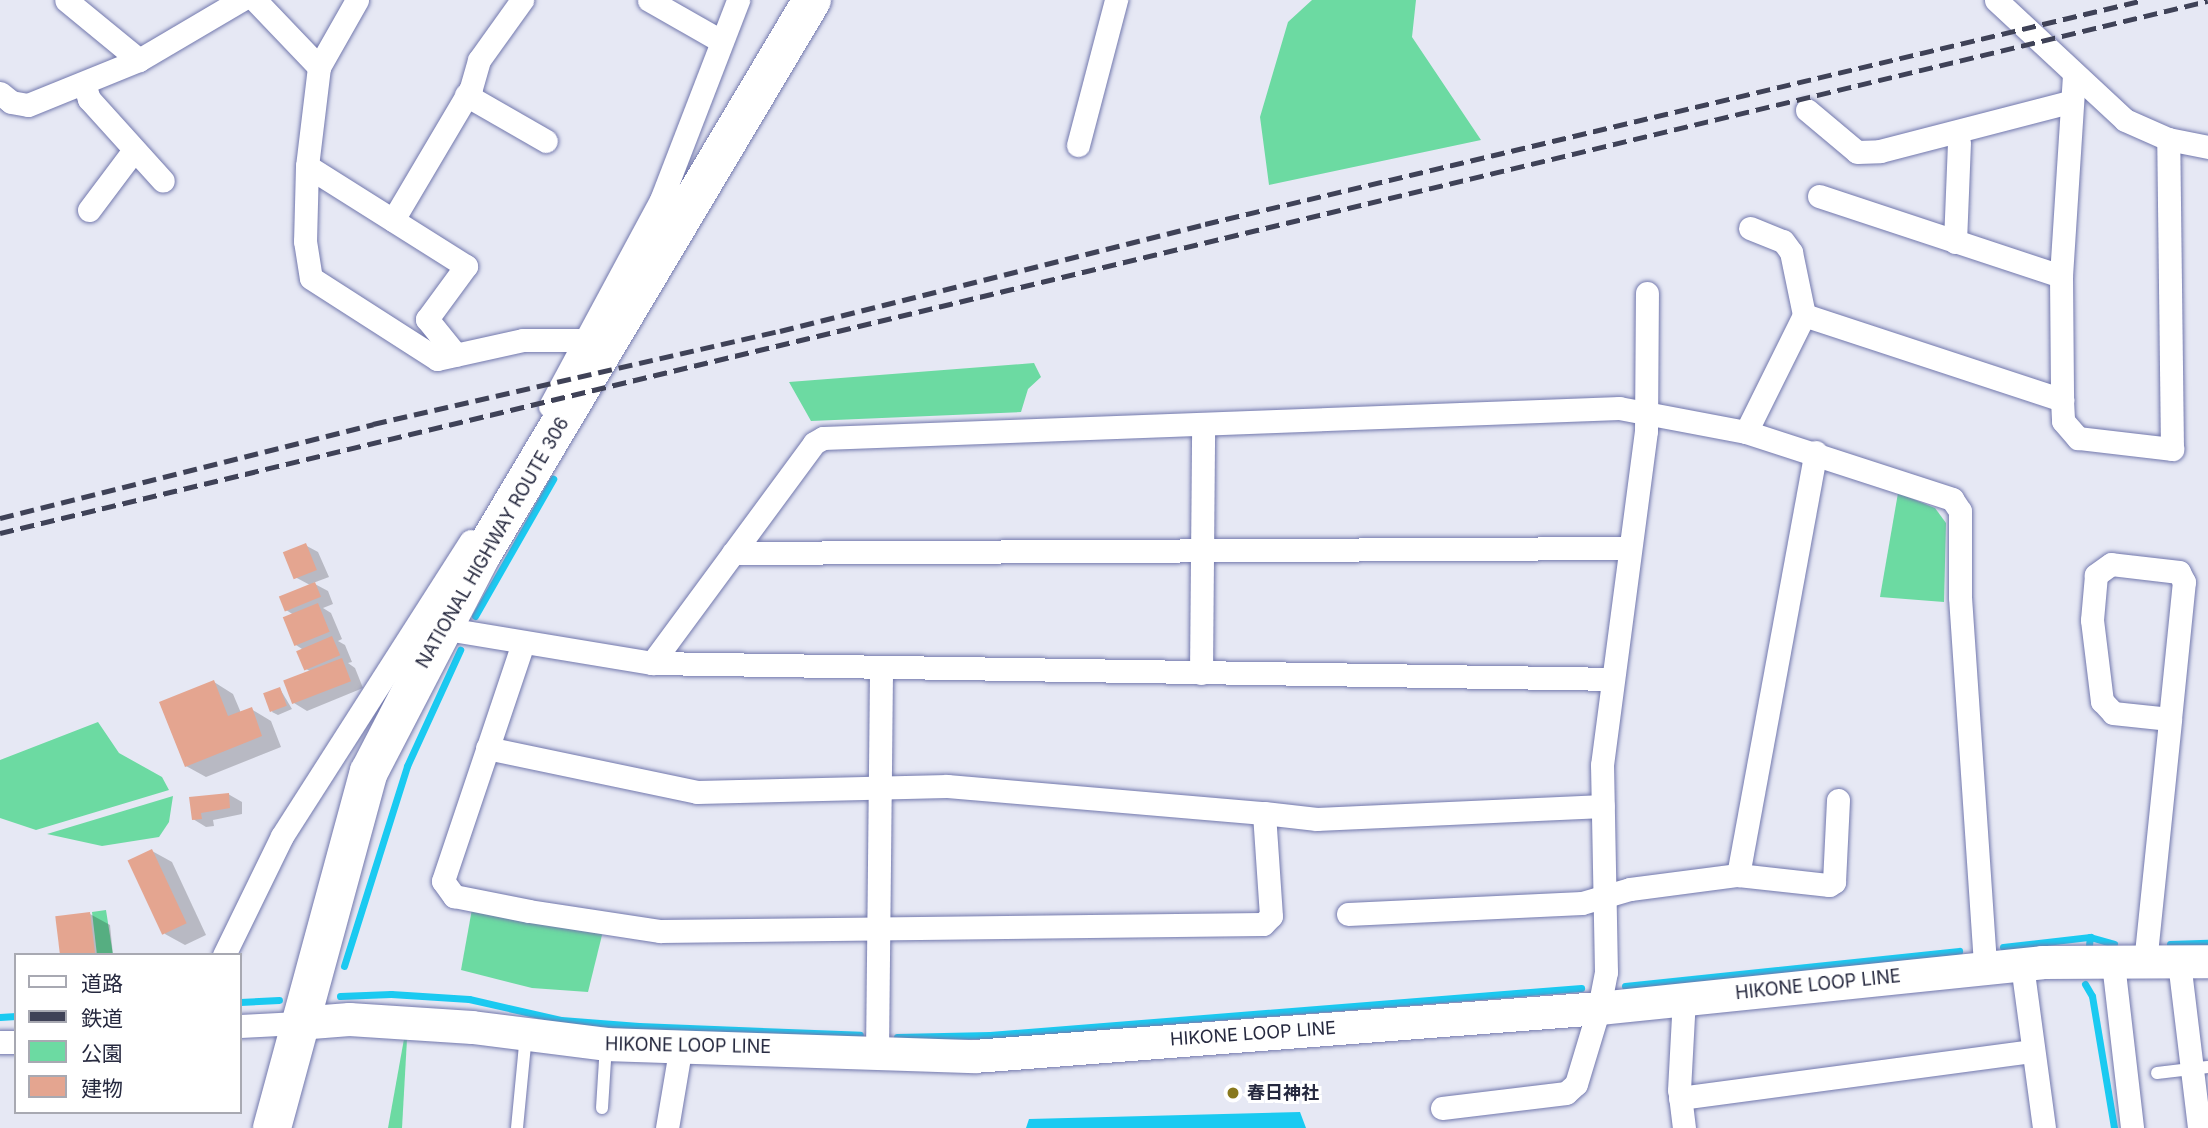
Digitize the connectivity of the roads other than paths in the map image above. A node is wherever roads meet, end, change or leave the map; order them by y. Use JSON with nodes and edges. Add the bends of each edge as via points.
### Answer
{"nodes":[{"id":1,"x":66,"y":0,"type":"edge"},
{"id":2,"x":241,"y":0,"type":"edge"},
{"id":3,"x":255,"y":0,"type":"edge"},
{"id":4,"x":358,"y":0,"type":"edge"},
{"id":5,"x":522,"y":0,"type":"edge"},
{"id":6,"x":649,"y":0,"type":"edge"},
{"id":7,"x":738,"y":0,"type":"edge"},
{"id":8,"x":812,"y":0,"type":"edge"},
{"id":9,"x":1116,"y":0,"type":"edge"},
{"id":10,"x":1996,"y":0,"type":"edge"},
{"id":11,"x":721,"y":41,"type":"junction"},
{"id":12,"x":139,"y":60,"type":"junction"},
{"id":13,"x":320,"y":67,"type":"junction"},
{"id":14,"x":2074,"y":75,"type":"junction"},
{"id":15,"x":84,"y":83,"type":"junction"},
{"id":16,"x":0,"y":93,"type":"edge"},
{"id":17,"x":466,"y":95,"type":"junction"},
{"id":18,"x":2070,"y":102,"type":"junction"},
{"id":19,"x":1807,"y":110,"type":"dead end"},
{"id":20,"x":2168,"y":139,"type":"junction"},
{"id":21,"x":546,"y":141,"type":"dead end"},
{"id":22,"x":1959,"y":143,"type":"dead end"},
{"id":23,"x":1079,"y":145,"type":"dead end"},
{"id":24,"x":2208,"y":147,"type":"edge"},
{"id":25,"x":134,"y":150,"type":"junction"},
{"id":26,"x":307,"y":166,"type":"junction"},
{"id":27,"x":163,"y":181,"type":"dead end"},
{"id":28,"x":1819,"y":196,"type":"dead end"},
{"id":29,"x":89,"y":210,"type":"dead end"},
{"id":30,"x":393,"y":220,"type":"junction"},
{"id":31,"x":1750,"y":228,"type":"dead end"},
{"id":32,"x":1955,"y":242,"type":"junction"},
{"id":33,"x":2061,"y":276,"type":"junction"},
{"id":34,"x":1647,"y":293,"type":"dead end"},
{"id":35,"x":1804,"y":315,"type":"junction"},
{"id":36,"x":584,"y":340,"type":"junction"},
{"id":37,"x":456,"y":355,"type":"junction"},
{"id":38,"x":2062,"y":400,"type":"junction"},
{"id":39,"x":1644,"y":412,"type":"junction"},
{"id":40,"x":1203,"y":424,"type":"junction"},
{"id":41,"x":1746,"y":432,"type":"junction"},
{"id":42,"x":1816,"y":452,"type":"junction"},
{"id":43,"x":1630,"y":548,"type":"junction"},
{"id":44,"x":1202,"y":551,"type":"junction"},
{"id":45,"x":733,"y":553,"type":"junction"},
{"id":46,"x":441,"y":628,"type":"junction"},
{"id":47,"x":523,"y":643,"type":"junction"},
{"id":48,"x":652,"y":663,"type":"junction"},
{"id":49,"x":881,"y":670,"type":"junction"},
{"id":50,"x":1201,"y":673,"type":"junction"},
{"id":51,"x":1612,"y":679,"type":"junction"},
{"id":52,"x":2170,"y":719,"type":"junction"},
{"id":53,"x":486,"y":748,"type":"junction"},
{"id":54,"x":880,"y":786,"type":"junction"},
{"id":55,"x":1838,"y":800,"type":"dead end"},
{"id":56,"x":1603,"y":806,"type":"junction"},
{"id":57,"x":1264,"y":813,"type":"junction"},
{"id":58,"x":1738,"y":875,"type":"junction"},
{"id":59,"x":1606,"y":896,"type":"junction"},
{"id":60,"x":1348,"y":914,"type":"dead end"},
{"id":61,"x":880,"y":929,"type":"junction"},
{"id":62,"x":226,"y":953,"type":"edge"},
{"id":63,"x":2116,"y":962,"type":"junction"},
{"id":64,"x":2193,"y":962,"type":"edge"},
{"id":65,"x":2032,"y":963,"type":"junction"},
{"id":66,"x":1985,"y":968,"type":"junction"},
{"id":67,"x":1684,"y":999,"type":"junction"},
{"id":68,"x":1599,"y":1007,"type":"junction"},
{"id":69,"x":298,"y":1023,"type":"junction"},
{"id":70,"x":242,"y":1026,"type":"edge"},
{"id":71,"x":526,"y":1035,"type":"junction"},
{"id":72,"x":606,"y":1044,"type":"junction"},
{"id":73,"x":681,"y":1045,"type":"junction"},
{"id":74,"x":2032,"y":1051,"type":"junction"},
{"id":75,"x":877,"y":1054,"type":"junction"},
{"id":76,"x":2200,"y":1068,"type":"edge"},
{"id":77,"x":2157,"y":1073,"type":"dead end"},
{"id":78,"x":1680,"y":1098,"type":"junction"},
{"id":79,"x":602,"y":1108,"type":"dead end"},
{"id":80,"x":1442,"y":1108,"type":"dead end"},
{"id":81,"x":663,"y":1119,"type":"edge"},
{"id":82,"x":272,"y":1128,"type":"edge"},
{"id":83,"x":517,"y":1128,"type":"edge"},
{"id":84,"x":1684,"y":1128,"type":"edge"},
{"id":85,"x":2044,"y":1128,"type":"edge"},
{"id":86,"x":2132,"y":1128,"type":"edge"},
{"id":87,"x":2199,"y":1128,"type":"edge"}],
"edges":[{"from":1,"to":12,"type":"street"},
{"from":2,"to":12,"type":"street"},
{"from":3,"to":13,"type":"street"},
{"from":4,"to":13,"type":"street"},
{"from":5,"to":17,"type":"street","via":[[479,60]]},
{"from":6,"to":11,"type":"street"},
{"from":7,"to":11,"type":"street"},
{"from":8,"to":46,"type":"highway","name":"NATIONAL HIGHWAY ROUTE 306"},
{"from":9,"to":23,"type":"street"},
{"from":10,"to":14,"type":"street"},
{"from":11,"to":36,"type":"street","via":[[660,200]]},
{"from":12,"to":15,"type":"street"},
{"from":13,"to":26,"type":"street"},
{"from":14,"to":18,"type":"street"},
{"from":14,"to":20,"type":"street","via":[[2125,120]]},
{"from":15,"to":16,"type":"street","via":[[28,105],[11,102]]},
{"from":15,"to":25,"type":"street","via":[[89,99]]},
{"from":17,"to":21,"type":"street"},
{"from":17,"to":30,"type":"street"},
{"from":18,"to":19,"type":"street","via":[[1857,152]]},
{"from":18,"to":33,"type":"street"},
{"from":20,"to":24,"type":"street"},
{"from":20,"to":38,"type":"street","via":[[2172,449],[2078,438],[2063,421]]},
{"from":22,"to":32,"type":"street"},
{"from":25,"to":27,"type":"street"},
{"from":25,"to":29,"type":"street"},
{"from":26,"to":30,"type":"street"},
{"from":26,"to":37,"type":"street","via":[[305,241],[311,278],[437,359]]},
{"from":28,"to":32,"type":"street"},
{"from":30,"to":37,"type":"street","via":[[466,266],[427,319]]},
{"from":31,"to":35,"type":"street","via":[[1783,241],[1791,252]]},
{"from":32,"to":33,"type":"street"},
{"from":33,"to":38,"type":"street"},
{"from":34,"to":39,"type":"street"},
{"from":35,"to":38,"type":"street"},
{"from":35,"to":41,"type":"street"},
{"from":36,"to":37,"type":"street","via":[[523,340]]},
{"from":36,"to":62,"type":"street","via":[[522,460],[282,836]]},
{"from":39,"to":40,"type":"street","via":[[1619,408]]},
{"from":39,"to":41,"type":"street"},
{"from":39,"to":43,"type":"street"},
{"from":40,"to":44,"type":"street"},
{"from":40,"to":45,"type":"street","via":[[823,438],[814,443]]},
{"from":41,"to":42,"type":"street"},
{"from":42,"to":58,"type":"street"},
{"from":42,"to":66,"type":"street","via":[[1952,499],[1960,511],[1960,597]]},
{"from":43,"to":44,"type":"street"},
{"from":43,"to":51,"type":"street"},
{"from":44,"to":45,"type":"street"},
{"from":44,"to":50,"type":"street"},
{"from":45,"to":48,"type":"street"},
{"from":46,"to":47,"type":"street"},
{"from":46,"to":69,"type":"highway","name":"NATIONAL HIGHWAY ROUTE 306","via":[[369,772]]},
{"from":47,"to":48,"type":"street"},
{"from":47,"to":53,"type":"street"},
{"from":48,"to":49,"type":"street"},
{"from":49,"to":50,"type":"street"},
{"from":49,"to":54,"type":"street"},
{"from":50,"to":51,"type":"street"},
{"from":51,"to":56,"type":"street"},
{"from":52,"to":52,"type":"street","via":[[2184,582],[2179,572],[2111,564],[2096,575],[2092,620],[2102,701],[2113,713]]},
{"from":52,"to":63,"type":"street"},
{"from":53,"to":54,"type":"street","via":[[697,792]]},
{"from":53,"to":61,"type":"street","via":[[443,881],[454,896],[660,931]]},
{"from":54,"to":57,"type":"street","via":[[947,786]]},
{"from":54,"to":61,"type":"street"},
{"from":55,"to":58,"type":"street","via":[[1834,882]]},
{"from":56,"to":57,"type":"street","via":[[1317,819]]},
{"from":56,"to":59,"type":"street"},
{"from":57,"to":61,"type":"street","via":[[1271,916],[1263,924]]},
{"from":58,"to":59,"type":"street","via":[[1630,888]]},
{"from":59,"to":60,"type":"street","via":[[1582,903]]},
{"from":59,"to":68,"type":"street","via":[[1606,972]]},
{"from":61,"to":75,"type":"street"},
{"from":63,"to":64,"type":"main road","name":"HIKONE LOOP LINE"},
{"from":63,"to":65,"type":"main road","name":"HIKONE LOOP LINE"},
{"from":63,"to":86,"type":"street"},
{"from":64,"to":76,"type":"street"},
{"from":65,"to":66,"type":"main road","name":"HIKONE LOOP LINE"},
{"from":65,"to":74,"type":"street"},
{"from":66,"to":67,"type":"main road","name":"HIKONE LOOP LINE"},
{"from":67,"to":68,"type":"main road","name":"HIKONE LOOP LINE"},
{"from":67,"to":78,"type":"street"},
{"from":68,"to":75,"type":"main road","name":"HIKONE LOOP LINE","via":[[974,1056]]},
{"from":68,"to":80,"type":"street","via":[[1576,1084],[1566,1093]]},
{"from":69,"to":70,"type":"street"},
{"from":69,"to":71,"type":"main road","name":"HIKONE LOOP LINE","via":[[349,1019]]},
{"from":69,"to":82,"type":"highway","name":"NATIONAL HIGHWAY ROUTE 306"},
{"from":71,"to":72,"type":"main road","name":"HIKONE LOOP LINE"},
{"from":71,"to":83,"type":"lane"},
{"from":72,"to":73,"type":"main road","name":"HIKONE LOOP LINE"},
{"from":72,"to":79,"type":"lane"},
{"from":73,"to":75,"type":"main road","name":"HIKONE LOOP LINE"},
{"from":73,"to":81,"type":"street"},
{"from":74,"to":78,"type":"street"},
{"from":74,"to":85,"type":"street"},
{"from":76,"to":77,"type":"lane"},
{"from":76,"to":87,"type":"street"},
{"from":78,"to":84,"type":"street"}]}
